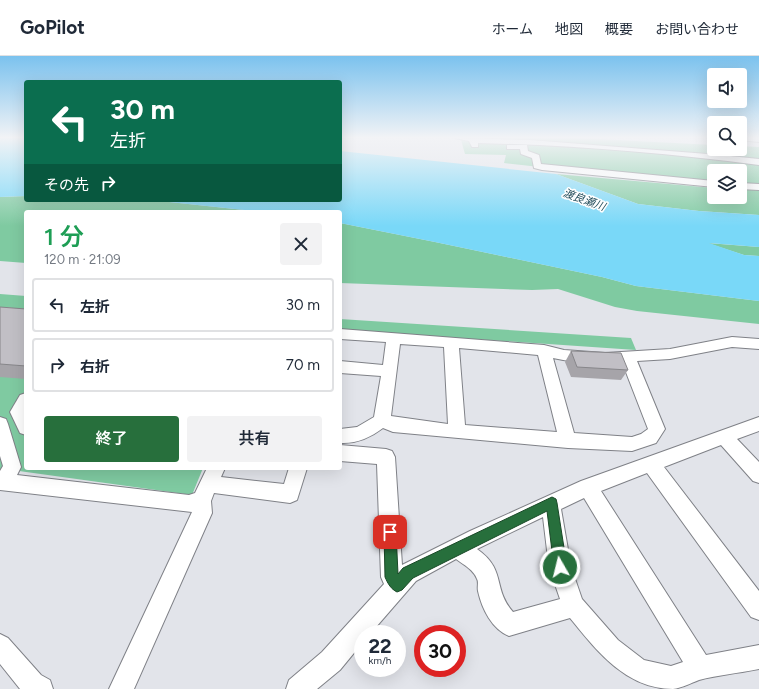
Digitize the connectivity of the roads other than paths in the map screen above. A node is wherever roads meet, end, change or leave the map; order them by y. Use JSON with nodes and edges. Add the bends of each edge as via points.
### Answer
{"nodes":[{"id":1,"x":552,"y":168,"type":"edge"},
{"id":2,"x":707,"y":183,"type":"edge"},
{"id":3,"x":747,"y":186,"type":"edge"},
{"id":4,"x":759,"y":187,"type":"edge"},
{"id":5,"x":342,"y":334,"type":"edge"},
{"id":6,"x":394,"y":337,"type":"junction"},
{"id":7,"x":714,"y":338,"type":"dead end"},
{"id":8,"x":451,"y":342,"type":"junction"},
{"id":9,"x":732,"y":342,"type":"junction"},
{"id":10,"x":759,"y":344,"type":"edge"},
{"id":11,"x":544,"y":350,"type":"junction"},
{"id":12,"x":624,"y":356,"type":"junction"},
{"id":13,"x":342,"y":367,"type":"edge"},
{"id":14,"x":388,"y":370,"type":"junction"},
{"id":15,"x":24,"y":402,"type":"edge"},
{"id":16,"x":382,"y":420,"type":"junction"},
{"id":17,"x":0,"y":424,"type":"edge"},
{"id":18,"x":24,"y":424,"type":"edge"},
{"id":19,"x":759,"y":424,"type":"edge"},
{"id":20,"x":457,"y":432,"type":"junction"},
{"id":21,"x":342,"y":436,"type":"edge"},
{"id":22,"x":724,"y":436,"type":"junction"},
{"id":23,"x":568,"y":441,"type":"junction"},
{"id":24,"x":342,"y":453,"type":"edge"},
{"id":25,"x":651,"y":464,"type":"junction"},
{"id":26,"x":297,"y":470,"type":"edge"},
{"id":27,"x":759,"y":475,"type":"edge"},
{"id":28,"x":2,"y":482,"type":"edge"},
{"id":29,"x":210,"y":483,"type":"edge"},
{"id":30,"x":588,"y":487,"type":"junction"},
{"id":31,"x":552,"y":503,"type":"junction"},
{"id":32,"x":458,"y":548,"type":"junction"},
{"id":33,"x":397,"y":585,"type":"junction"},
{"id":34,"x":574,"y":606,"type":"junction"},
{"id":35,"x":759,"y":609,"type":"edge"},
{"id":36,"x":0,"y":646,"type":"edge"},
{"id":37,"x":759,"y":657,"type":"edge"},
{"id":38,"x":700,"y":668,"type":"junction"},
{"id":39,"x":41,"y":689,"type":"edge"},
{"id":40,"x":121,"y":689,"type":"edge"},
{"id":41,"x":298,"y":689,"type":"edge"}],
"edges":[{"from":1,"to":2,"type":"street"},
{"from":3,"to":4,"type":"street"},
{"from":5,"to":6,"type":"street"},
{"from":6,"to":8,"type":"street"},
{"from":6,"to":14,"type":"street"},
{"from":7,"to":9,"type":"street"},
{"from":8,"to":11,"type":"street"},
{"from":8,"to":20,"type":"street"},
{"from":9,"to":10,"type":"street"},
{"from":9,"to":12,"type":"street","via":[[670,354]]},
{"from":11,"to":12,"type":"street","via":[[564,355]]},
{"from":11,"to":23,"type":"street"},
{"from":12,"to":23,"type":"street","via":[[658,428],[656,434],[643,442],[632,444]]},
{"from":13,"to":14,"type":"street"},
{"from":14,"to":16,"type":"street"},
{"from":15,"to":18,"type":"street","via":[[18,412]]},
{"from":16,"to":20,"type":"street","via":[[393,425]]},
{"from":16,"to":21,"type":"street","via":[[359,435]]},
{"from":17,"to":28,"type":"street","via":[[12,467]]},
{"from":19,"to":22,"type":"street"},
{"from":20,"to":23,"type":"street"},
{"from":22,"to":25,"type":"street"},
{"from":22,"to":27,"type":"street"},
{"from":24,"to":33,"type":"street","via":[[386,456],[392,577]]},
{"from":25,"to":30,"type":"street"},
{"from":25,"to":35,"type":"street"},
{"from":26,"to":29,"type":"street","via":[[290,494]]},
{"from":28,"to":29,"type":"street","via":[[188,504]]},
{"from":29,"to":40,"type":"street","via":[[202,513]]},
{"from":30,"to":31,"type":"street"},
{"from":30,"to":38,"type":"street"},
{"from":31,"to":32,"type":"street"},
{"from":31,"to":34,"type":"street","via":[[560,567]]},
{"from":32,"to":33,"type":"street","via":[[408,573]]},
{"from":32,"to":34,"type":"street","via":[[479,563],[488,576],[489,590],[496,610],[509,625]]},
{"from":33,"to":41,"type":"street","via":[[331,661]]},
{"from":34,"to":38,"type":"street","via":[[610,648],[638,671],[671,678]]},
{"from":36,"to":39,"type":"street","via":[[32,684]]},
{"from":37,"to":38,"type":"street"}]}
